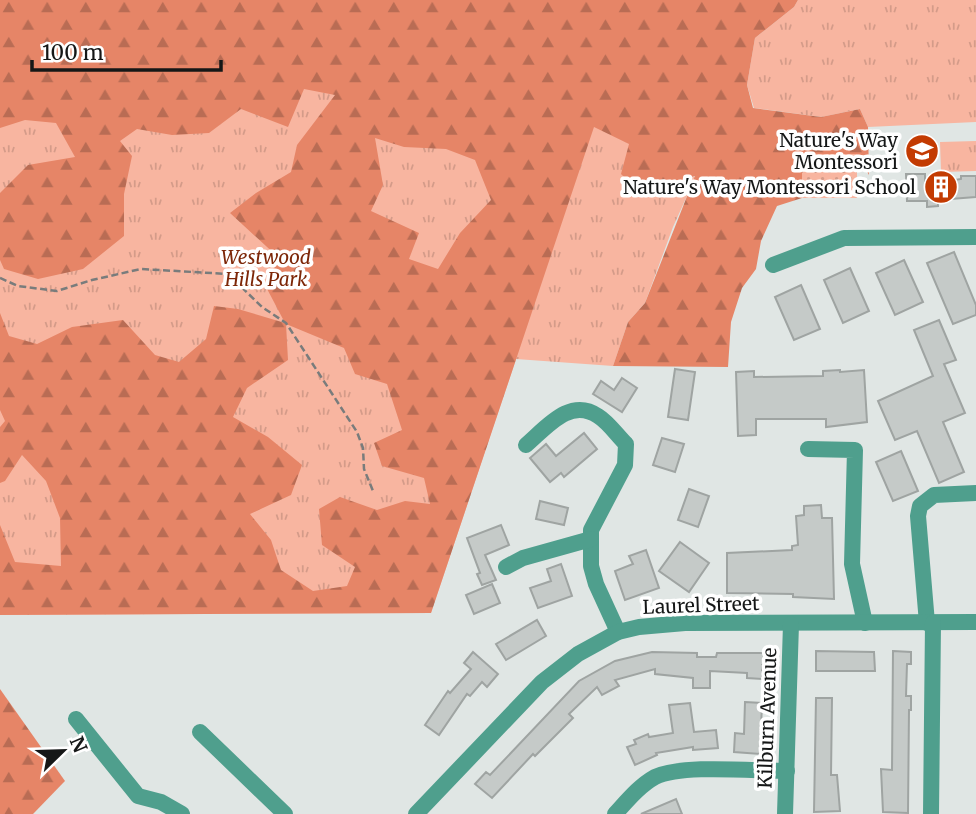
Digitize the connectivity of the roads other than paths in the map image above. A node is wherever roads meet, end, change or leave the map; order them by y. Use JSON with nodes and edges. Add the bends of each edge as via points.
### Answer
{"nodes":[{"id":1,"x":976,"y":237,"type":"edge"},
{"id":2,"x":773,"y":265,"type":"dead end"},
{"id":3,"x":526,"y":445,"type":"dead end"},
{"id":4,"x":808,"y":449,"type":"dead end"},
{"id":5,"x":976,"y":494,"type":"edge"},
{"id":6,"x":591,"y":539,"type":"junction"},
{"id":7,"x":506,"y":567,"type":"dead end"},
{"id":8,"x":976,"y":622,"type":"edge"},
{"id":9,"x":865,"y":623,"type":"junction"},
{"id":10,"x":930,"y":623,"type":"junction"},
{"id":11,"x":791,"y":624,"type":"junction"},
{"id":12,"x":618,"y":632,"type":"junction"},
{"id":13,"x":76,"y":719,"type":"dead end"},
{"id":14,"x":200,"y":732,"type":"dead end"},
{"id":15,"x":787,"y":771,"type":"junction"},
{"id":16,"x":182,"y":814,"type":"edge"},
{"id":17,"x":285,"y":814,"type":"edge"},
{"id":18,"x":416,"y":814,"type":"edge"},
{"id":19,"x":615,"y":814,"type":"edge"},
{"id":20,"x":785,"y":814,"type":"edge"},
{"id":21,"x":931,"y":814,"type":"edge"}],
"edges":[{"from":1,"to":2,"type":"street","via":[[844,238]]},
{"from":3,"to":6,"type":"street","via":[[569,410],[579,408],[598,416],[626,444],[625,465]]},
{"from":4,"to":9,"type":"street","via":[[855,450],[852,564]]},
{"from":5,"to":10,"type":"street","via":[[944,493],[920,506]]},
{"from":6,"to":7,"type":"street"},
{"from":6,"to":12,"type":"street","via":[[596,584]]},
{"from":8,"to":10,"type":"street","name":"Laurel Street"},
{"from":9,"to":10,"type":"street","name":"Laurel Street"},
{"from":9,"to":11,"type":"street","name":"Laurel Street"},
{"from":10,"to":21,"type":"street"},
{"from":11,"to":12,"type":"street","name":"Laurel Street","via":[[685,623]]},
{"from":11,"to":15,"type":"street","name":"Kilburn Avenue"},
{"from":12,"to":18,"type":"street","name":"Laurel Street","via":[[578,654],[542,682]]},
{"from":13,"to":16,"type":"street","via":[[138,796]]},
{"from":14,"to":17,"type":"street"},
{"from":15,"to":19,"type":"street","via":[[673,770],[638,789]]},
{"from":15,"to":20,"type":"street","name":"Kilburn Avenue"}]}
